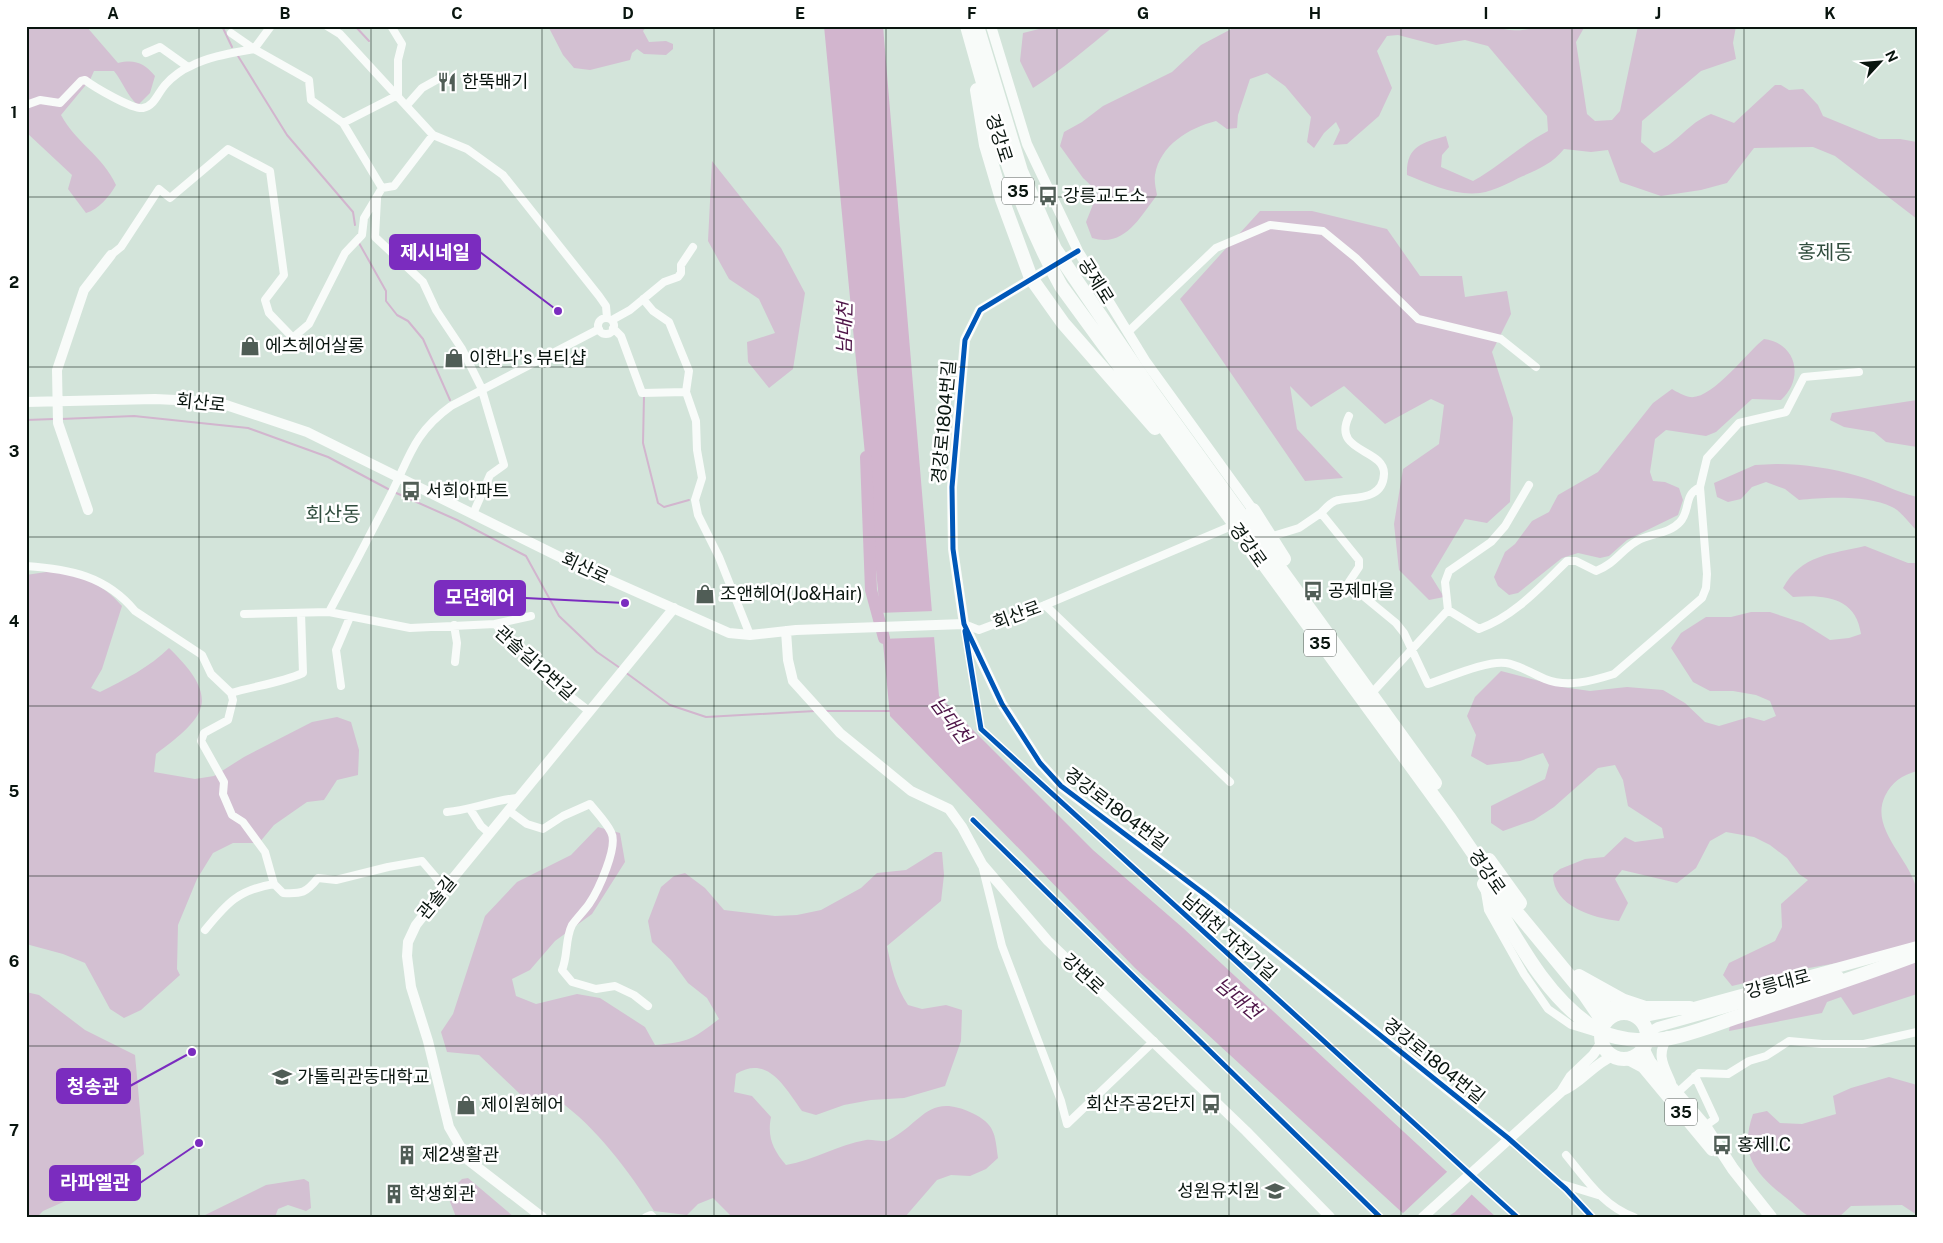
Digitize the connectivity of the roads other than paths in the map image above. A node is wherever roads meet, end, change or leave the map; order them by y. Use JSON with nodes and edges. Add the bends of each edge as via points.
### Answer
{"nodes":[{"id":1,"x":271,"y":26,"type":"edge"},
{"id":2,"x":328,"y":26,"type":"edge"},
{"id":3,"x":391,"y":26,"type":"edge"},
{"id":4,"x":967,"y":26,"type":"edge"},
{"id":5,"x":977,"y":26,"type":"edge"},
{"id":6,"x":991,"y":26,"type":"edge"},
{"id":7,"x":231,"y":33,"type":"dead end"},
{"id":8,"x":254,"y":49,"type":"junction"},
{"id":9,"x":974,"y":50,"type":"junction"},
{"id":10,"x":146,"y":53,"type":"dead end"},
{"id":11,"x":188,"y":68,"type":"junction"},
{"id":12,"x":440,"y":78,"type":"dead end"},
{"id":13,"x":398,"y":95,"type":"junction"},
{"id":14,"x":26,"y":105,"type":"edge"},
{"id":15,"x":407,"y":105,"type":"junction"},
{"id":16,"x":343,"y":123,"type":"junction"},
{"id":17,"x":433,"y":135,"type":"junction"},
{"id":18,"x":382,"y":188,"type":"junction"},
{"id":19,"x":377,"y":199,"type":"junction"},
{"id":20,"x":693,"y":247,"type":"dead end"},
{"id":21,"x":1078,"y":251,"type":"junction"},
{"id":22,"x":1050,"y":252,"type":"junction"},
{"id":23,"x":111,"y":255,"type":"joint"},
{"id":24,"x":1031,"y":278,"type":"junction"},
{"id":25,"x":643,"y":299,"type":"junction"},
{"id":26,"x":611,"y":322,"type":"junction"},
{"id":27,"x":599,"y":329,"type":"junction"},
{"id":28,"x":1128,"y":332,"type":"junction"},
{"id":29,"x":294,"y":339,"type":"junction"},
{"id":30,"x":276,"y":352,"type":"dead end"},
{"id":31,"x":1536,"y":367,"type":"dead end"},
{"id":32,"x":1859,"y":372,"type":"dead end"},
{"id":33,"x":482,"y":390,"type":"junction"},
{"id":34,"x":686,"y":392,"type":"junction"},
{"id":35,"x":56,"y":401,"type":"junction"},
{"id":36,"x":26,"y":402,"type":"edge"},
{"id":37,"x":1349,"y":416,"type":"dead end"},
{"id":38,"x":400,"y":477,"type":"junction"},
{"id":39,"x":1198,"y":477,"type":"junction"},
{"id":40,"x":1529,"y":486,"type":"dead end"},
{"id":41,"x":1700,"y":487,"type":"junction"},
{"id":42,"x":88,"y":510,"type":"dead end"},
{"id":43,"x":1253,"y":510,"type":"joint"},
{"id":44,"x":1321,"y":513,"type":"junction"},
{"id":45,"x":473,"y":514,"type":"junction"},
{"id":46,"x":1234,"y":525,"type":"junction"},
{"id":47,"x":1270,"y":537,"type":"junction"},
{"id":48,"x":26,"y":566,"type":"edge"},
{"id":49,"x":1045,"y":605,"type":"junction"},
{"id":50,"x":674,"y":608,"type":"junction"},
{"id":51,"x":1448,"y":610,"type":"junction"},
{"id":52,"x":329,"y":612,"type":"junction"},
{"id":53,"x":301,"y":613,"type":"junction"},
{"id":54,"x":244,"y":614,"type":"dead end"},
{"id":55,"x":531,"y":616,"type":"dead end"},
{"id":56,"x":350,"y":617,"type":"junction"},
{"id":57,"x":495,"y":624,"type":"junction"},
{"id":58,"x":964,"y":624,"type":"junction"},
{"id":59,"x":454,"y":625,"type":"junction"},
{"id":60,"x":791,"y":630,"type":"junction"},
{"id":61,"x":750,"y":635,"type":"junction"},
{"id":62,"x":1412,"y":649,"type":"junction"},
{"id":63,"x":455,"y":662,"type":"dead end"},
{"id":64,"x":341,"y":686,"type":"dead end"},
{"id":65,"x":231,"y":693,"type":"junction"},
{"id":66,"x":1371,"y":694,"type":"junction"},
{"id":67,"x":589,"y":711,"type":"junction"},
{"id":68,"x":1230,"y":782,"type":"dead end"},
{"id":69,"x":517,"y":798,"type":"junction"},
{"id":70,"x":470,"y":808,"type":"junction"},
{"id":71,"x":508,"y":810,"type":"junction"},
{"id":72,"x":447,"y":812,"type":"dead end"},
{"id":73,"x":1450,"y":820,"type":"junction"},
{"id":74,"x":489,"y":833,"type":"junction"},
{"id":75,"x":982,"y":864,"type":"junction"},
{"id":76,"x":1483,"y":883,"type":"junction"},
{"id":77,"x":274,"y":884,"type":"junction"},
{"id":78,"x":445,"y":888,"type":"junction"},
{"id":79,"x":205,"y":930,"type":"dead end"},
{"id":80,"x":1917,"y":946,"type":"edge"},
{"id":81,"x":1916,"y":955,"type":"edge"},
{"id":82,"x":1579,"y":976,"type":"junction"},
{"id":83,"x":648,"y":1006,"type":"dead end"},
{"id":84,"x":1690,"y":1008,"type":"junction"},
{"id":85,"x":1619,"y":1013,"type":"junction"},
{"id":86,"x":1639,"y":1018,"type":"junction"},
{"id":87,"x":1682,"y":1020,"type":"junction"},
{"id":88,"x":1917,"y":1032,"type":"edge"},
{"id":89,"x":1602,"y":1033,"type":"junction"},
{"id":90,"x":1646,"y":1034,"type":"junction"},
{"id":91,"x":1154,"y":1041,"type":"junction"},
{"id":92,"x":1643,"y":1048,"type":"junction"},
{"id":93,"x":1613,"y":1056,"type":"junction"},
{"id":94,"x":1628,"y":1058,"type":"junction"},
{"id":95,"x":1695,"y":1076,"type":"junction"},
{"id":96,"x":1675,"y":1091,"type":"junction"},
{"id":97,"x":1561,"y":1092,"type":"junction"},
{"id":98,"x":1705,"y":1126,"type":"junction"},
{"id":99,"x":1507,"y":1140,"type":"junction"},
{"id":100,"x":1566,"y":1155,"type":"dead end"},
{"id":101,"x":1733,"y":1169,"type":"junction"},
{"id":102,"x":1558,"y":1183,"type":"junction"},
{"id":103,"x":1598,"y":1194,"type":"junction"},
{"id":104,"x":542,"y":1217,"type":"edge"},
{"id":105,"x":646,"y":1217,"type":"edge"},
{"id":106,"x":653,"y":1217,"type":"edge"},
{"id":107,"x":1330,"y":1217,"type":"edge"},
{"id":108,"x":1423,"y":1217,"type":"edge"},
{"id":109,"x":1592,"y":1217,"type":"edge"},
{"id":110,"x":1634,"y":1217,"type":"edge"},
{"id":111,"x":1771,"y":1217,"type":"edge"}],
"edges":[{"from":1,"to":8,"type":"street"},
{"from":2,"to":13,"type":"street","via":[[340,34]]},
{"from":3,"to":13,"type":"street","via":[[402,44],[398,60]]},
{"from":4,"to":9,"type":"highway","name":"경강로","number":"35"},
{"from":5,"to":22,"type":"highway","name":"경강로","via":[[1021,171]]},
{"from":6,"to":21,"type":"street","name":"공제로","via":[[1027,144]]},
{"from":7,"to":8,"type":"street"},
{"from":8,"to":11,"type":"street","via":[[217,56]]},
{"from":8,"to":16,"type":"street","via":[[310,80],[311,100]]},
{"from":9,"to":22,"type":"highway","name":"경강로","number":"35","via":[[994,126],[1028,218]]},
{"from":9,"to":24,"type":"highway","via":[[978,102],[986,144],[1002,200]]},
{"from":10,"to":11,"type":"street","via":[[160,47]]},
{"from":11,"to":14,"type":"street","via":[[165,84],[147,107],[140,109],[102,92],[85,80],[60,103],[40,100]]},
{"from":12,"to":15,"type":"street","via":[[422,88]]},
{"from":13,"to":15,"type":"street"},
{"from":13,"to":16,"type":"street"},
{"from":15,"to":17,"type":"street"},
{"from":16,"to":18,"type":"street"},
{"from":17,"to":18,"type":"street","via":[[394,186]]},
{"from":17,"to":26,"type":"street","via":[[467,150],[503,176],[599,296]]},
{"from":18,"to":19,"type":"street"},
{"from":19,"to":29,"type":"street","via":[[364,218],[362,236],[345,253],[324,292],[319,309]]},
{"from":19,"to":33,"type":"street","via":[[375,237],[423,282]]},
{"from":20,"to":25,"type":"street","via":[[680,265],[678,277],[664,282]]},
{"from":21,"to":24,"type":"street","name":"경강로1804번길"},
{"from":21,"to":28,"type":"street","name":"공제로"},
{"from":22,"to":39,"type":"highway","name":"경강로","number":"35","via":[[1061,286]]},
{"from":22,"to":66,"type":"highway","name":"경강로","number":"35","via":[[1073,276],[1151,390]]},
{"from":23,"to":29,"type":"street","via":[[121,247],[159,189],[170,198],[228,149],[270,171],[284,275],[265,300],[269,313]]},
{"from":23,"to":35,"type":"street","via":[[84,290],[57,370]]},
{"from":24,"to":39,"type":"highway","via":[[1075,337]]},
{"from":24,"to":58,"type":"street","name":"경강로1804번길","via":[[980,310],[965,340],[952,487],[953,549]]},
{"from":25,"to":26,"type":"street"},
{"from":25,"to":34,"type":"street","via":[[669,322],[689,371]]},
{"from":26,"to":27,"type":"street","via":[[599,322]]},
{"from":26,"to":27,"type":"street","via":[[610,332],[605,334]]},
{"from":26,"to":34,"type":"street","via":[[621,336],[642,393]]},
{"from":27,"to":33,"type":"street"},
{"from":28,"to":31,"type":"street","via":[[1216,248],[1270,225],[1323,231],[1356,258],[1418,319],[1501,339]]},
{"from":28,"to":43,"type":"street","name":"공제로","via":[[1146,362]]},
{"from":29,"to":30,"type":"street"},
{"from":32,"to":41,"type":"street","via":[[1804,377],[1786,412],[1738,423],[1707,458]]},
{"from":33,"to":38,"type":"street","via":[[431,420],[415,442]]},
{"from":33,"to":45,"type":"street","via":[[504,465],[490,475]]},
{"from":34,"to":61,"type":"street","via":[[696,421],[702,478],[695,500],[698,515],[719,556]]},
{"from":35,"to":36,"type":"street","name":"회산로"},
{"from":35,"to":38,"type":"street","name":"회산로","via":[[217,402],[307,432]]},
{"from":35,"to":42,"type":"street","via":[[57,419]]},
{"from":37,"to":44,"type":"street","via":[[1345,433],[1349,440],[1382,464],[1384,474],[1374,492],[1353,500],[1335,501]]},
{"from":38,"to":45,"type":"street","name":"회산로"},
{"from":38,"to":52,"type":"street"},
{"from":39,"to":46,"type":"highway","name":"경강로","number":"35"},
{"from":40,"to":51,"type":"street","via":[[1505,526],[1491,542],[1449,572],[1445,582]]},
{"from":41,"to":51,"type":"street","via":[[1693,490],[1682,520],[1673,528],[1636,541],[1619,559],[1596,571],[1576,561],[1567,561],[1525,601],[1491,624],[1479,629]]},
{"from":41,"to":62,"type":"street","via":[[1707,574],[1702,598],[1614,674],[1578,683],[1560,683],[1506,663],[1479,667],[1428,684]]},
{"from":43,"to":47,"type":"highway"},
{"from":44,"to":47,"type":"street","via":[[1299,528]]},
{"from":44,"to":62,"type":"street","via":[[1359,560],[1349,582],[1396,623]]},
{"from":45,"to":50,"type":"street","name":"회산로","via":[[576,565]]},
{"from":46,"to":49,"type":"street","name":"회산로"},
{"from":46,"to":73,"type":"highway","name":"경강로","number":"35"},
{"from":47,"to":66,"type":"highway"},
{"from":48,"to":65,"type":"street","via":[[55,568],[102,582],[135,611],[202,655],[212,674]]},
{"from":49,"to":58,"type":"street","name":"회산로","via":[[979,630]]},
{"from":49,"to":68,"type":"street"},
{"from":50,"to":61,"type":"street","name":"회산로","via":[[729,633]]},
{"from":50,"to":67,"type":"street","name":"관솔길"},
{"from":51,"to":62,"type":"street"},
{"from":52,"to":53,"type":"street","name":"관솔길12번길"},
{"from":52,"to":56,"type":"street","name":"관솔길12번길"},
{"from":53,"to":54,"type":"street","name":"관솔길12번길"},
{"from":53,"to":65,"type":"street","via":[[303,673],[283,682]]},
{"from":55,"to":57,"type":"street"},
{"from":56,"to":59,"type":"street","name":"관솔길12번길","via":[[410,628]]},
{"from":56,"to":64,"type":"street","via":[[336,650]]},
{"from":57,"to":59,"type":"street","name":"관솔길12번길"},
{"from":57,"to":67,"type":"street","name":"관솔길12번길","via":[[549,680]]},
{"from":58,"to":60,"type":"street","name":"회산로"},
{"from":58,"to":99,"type":"street","name":"경강로1804번길","via":[[1002,704],[1040,764],[1057,782],[1207,896]]},
{"from":59,"to":63,"type":"street","via":[[458,643]]},
{"from":60,"to":61,"type":"street","name":"회산로"},
{"from":60,"to":75,"type":"street","name":"강변로","via":[[788,660],[794,681],[840,733],[911,791],[949,809]]},
{"from":62,"to":66,"type":"street"},
{"from":65,"to":77,"type":"street","via":[[233,700],[228,720],[204,733],[202,742],[224,782],[223,794],[232,815],[243,822],[265,852]]},
{"from":66,"to":82,"type":"highway","name":"경강로","via":[[1523,908]]},
{"from":67,"to":69,"type":"street","name":"관솔길"},
{"from":69,"to":70,"type":"street"},
{"from":69,"to":71,"type":"street","name":"관솔길"},
{"from":70,"to":72,"type":"street"},
{"from":70,"to":74,"type":"street"},
{"from":71,"to":74,"type":"street","name":"관솔길"},
{"from":71,"to":83,"type":"street","via":[[527,824],[543,828],[590,804],[613,833],[612,849],[598,887],[568,936],[562,970],[572,982],[596,988],[615,986]]},
{"from":73,"to":76,"type":"highway"},
{"from":73,"to":89,"type":"highway","name":"경강로","number":"35","via":[[1500,892],[1585,995]]},
{"from":74,"to":78,"type":"street","name":"관솔길"},
{"from":75,"to":91,"type":"street","name":"강변로","via":[[1048,941]]},
{"from":75,"to":91,"type":"street","via":[[1002,946],[1061,1101],[1066,1124]]},
{"from":76,"to":81,"type":"highway","via":[[1543,979],[1569,1008],[1595,1029],[1624,1039],[1663,1039],[1697,1032],[1854,980]]},
{"from":76,"to":89,"type":"street","via":[[1488,910],[1548,1009],[1571,1025]]},
{"from":77,"to":78,"type":"street","via":[[283,893],[296,894],[308,891],[318,878],[336,880],[422,861]]},
{"from":77,"to":79,"type":"street","via":[[261,886],[229,901]]},
{"from":78,"to":104,"type":"street","name":"관솔길","via":[[416,925],[408,942],[407,956],[411,987],[430,1048],[448,1127],[468,1160]]},
{"from":80,"to":84,"type":"street","name":"강릉대로"},
{"from":81,"to":87,"type":"street","name":"강릉대로"},
{"from":82,"to":84,"type":"highway","via":[[1624,1001],[1645,1008]]},
{"from":82,"to":85,"type":"highway","name":"경강로","via":[[1602,1004]]},
{"from":84,"to":86,"type":"street","name":"강릉대로"},
{"from":85,"to":86,"type":"highway"},
{"from":85,"to":89,"type":"highway","via":[[1609,1018]]},
{"from":86,"to":90,"type":"highway"},
{"from":87,"to":90,"type":"street","name":"강릉대로"},
{"from":87,"to":96,"type":"street","via":[[1662,1046],[1661,1059]]},
{"from":88,"to":95,"type":"street","via":[[1864,1044],[1789,1041],[1728,1074],[1699,1073]]},
{"from":89,"to":93,"type":"highway","number":"35","via":[[1607,1052]]},
{"from":89,"to":97,"type":"street","via":[[1593,1055],[1571,1076]]},
{"from":90,"to":92,"type":"highway"},
{"from":91,"to":107,"type":"street","name":"강변로"},
{"from":92,"to":94,"type":"highway"},
{"from":92,"to":96,"type":"main road","number":"35","via":[[1650,1062]]},
{"from":93,"to":94,"type":"highway","number":"35"},
{"from":93,"to":97,"type":"street","via":[[1576,1085]]},
{"from":94,"to":101,"type":"main road","number":"35","via":[[1643,1067],[1718,1158]]},
{"from":95,"to":96,"type":"street"},
{"from":95,"to":98,"type":"street","via":[[1715,1119]]},
{"from":96,"to":98,"type":"main road","number":"35"},
{"from":97,"to":99,"type":"street"},
{"from":98,"to":101,"type":"main road","number":"35"},
{"from":99,"to":102,"type":"street","name":"경강로1804번길"},
{"from":99,"to":108,"type":"street"},
{"from":100,"to":103,"type":"street"},
{"from":101,"to":111,"type":"main road","number":"35"},
{"from":102,"to":103,"type":"street"},
{"from":102,"to":109,"type":"street","name":"경강로1804번길"},
{"from":103,"to":110,"type":"street"},
{"from":105,"to":106,"type":"street"}]}
